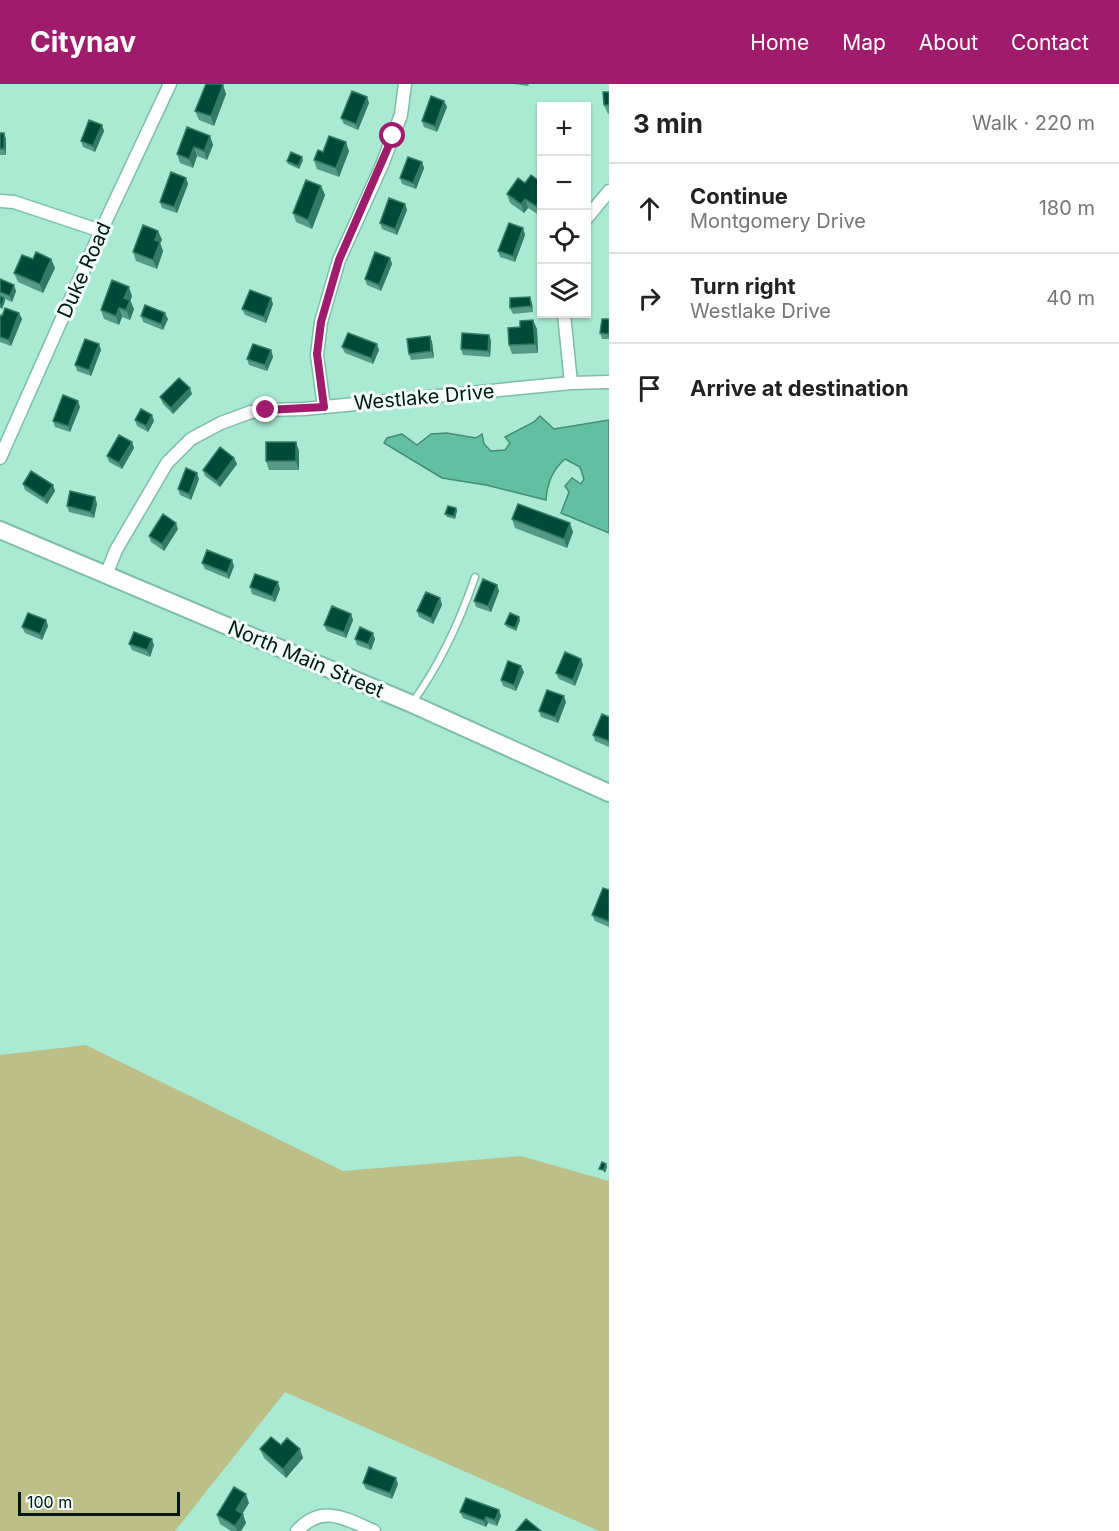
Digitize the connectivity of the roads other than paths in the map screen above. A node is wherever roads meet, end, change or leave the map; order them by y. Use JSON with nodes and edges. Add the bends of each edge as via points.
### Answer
{"nodes":[{"id":1,"x":170,"y":84,"type":"edge"},
{"id":2,"x":405,"y":84,"type":"edge"},
{"id":3,"x":609,"y":191,"type":"edge"},
{"id":4,"x":0,"y":201,"type":"edge"},
{"id":5,"x":591,"y":213,"type":"edge"},
{"id":6,"x":101,"y":231,"type":"junction"},
{"id":7,"x":564,"y":318,"type":"edge"},
{"id":8,"x":609,"y":382,"type":"edge"},
{"id":9,"x":572,"y":383,"type":"junction"},
{"id":10,"x":324,"y":407,"type":"junction"},
{"id":11,"x":0,"y":458,"type":"edge"},
{"id":12,"x":0,"y":530,"type":"edge"},
{"id":13,"x":106,"y":575,"type":"junction"},
{"id":14,"x":475,"y":578,"type":"dead end"},
{"id":15,"x":412,"y":704,"type":"junction"},
{"id":16,"x":609,"y":793,"type":"edge"},
{"id":17,"x":297,"y":1531,"type":"edge"},
{"id":18,"x":374,"y":1531,"type":"edge"}],
"edges":[{"from":1,"to":6,"type":"street","name":"Duke Road"},
{"from":2,"to":10,"type":"street","via":[[401,115],[339,260],[321,322],[317,354]]},
{"from":3,"to":5,"type":"street"},
{"from":4,"to":6,"type":"street","via":[[14,202]]},
{"from":6,"to":11,"type":"street","name":"Duke Road"},
{"from":7,"to":9,"type":"street"},
{"from":8,"to":9,"type":"street","name":"Westlake Drive"},
{"from":9,"to":10,"type":"street","name":"Westlake Drive"},
{"from":10,"to":13,"type":"street","name":"Westlake Drive","via":[[251,412],[191,439],[167,462],[116,550]]},
{"from":12,"to":13,"type":"street","name":"North Main Street"},
{"from":13,"to":15,"type":"street","name":"North Main Street"},
{"from":14,"to":15,"type":"lane","via":[[462,615]]},
{"from":15,"to":16,"type":"street","name":"North Main Street"},
{"from":17,"to":18,"type":"street","via":[[312,1518],[324,1515]]}]}
